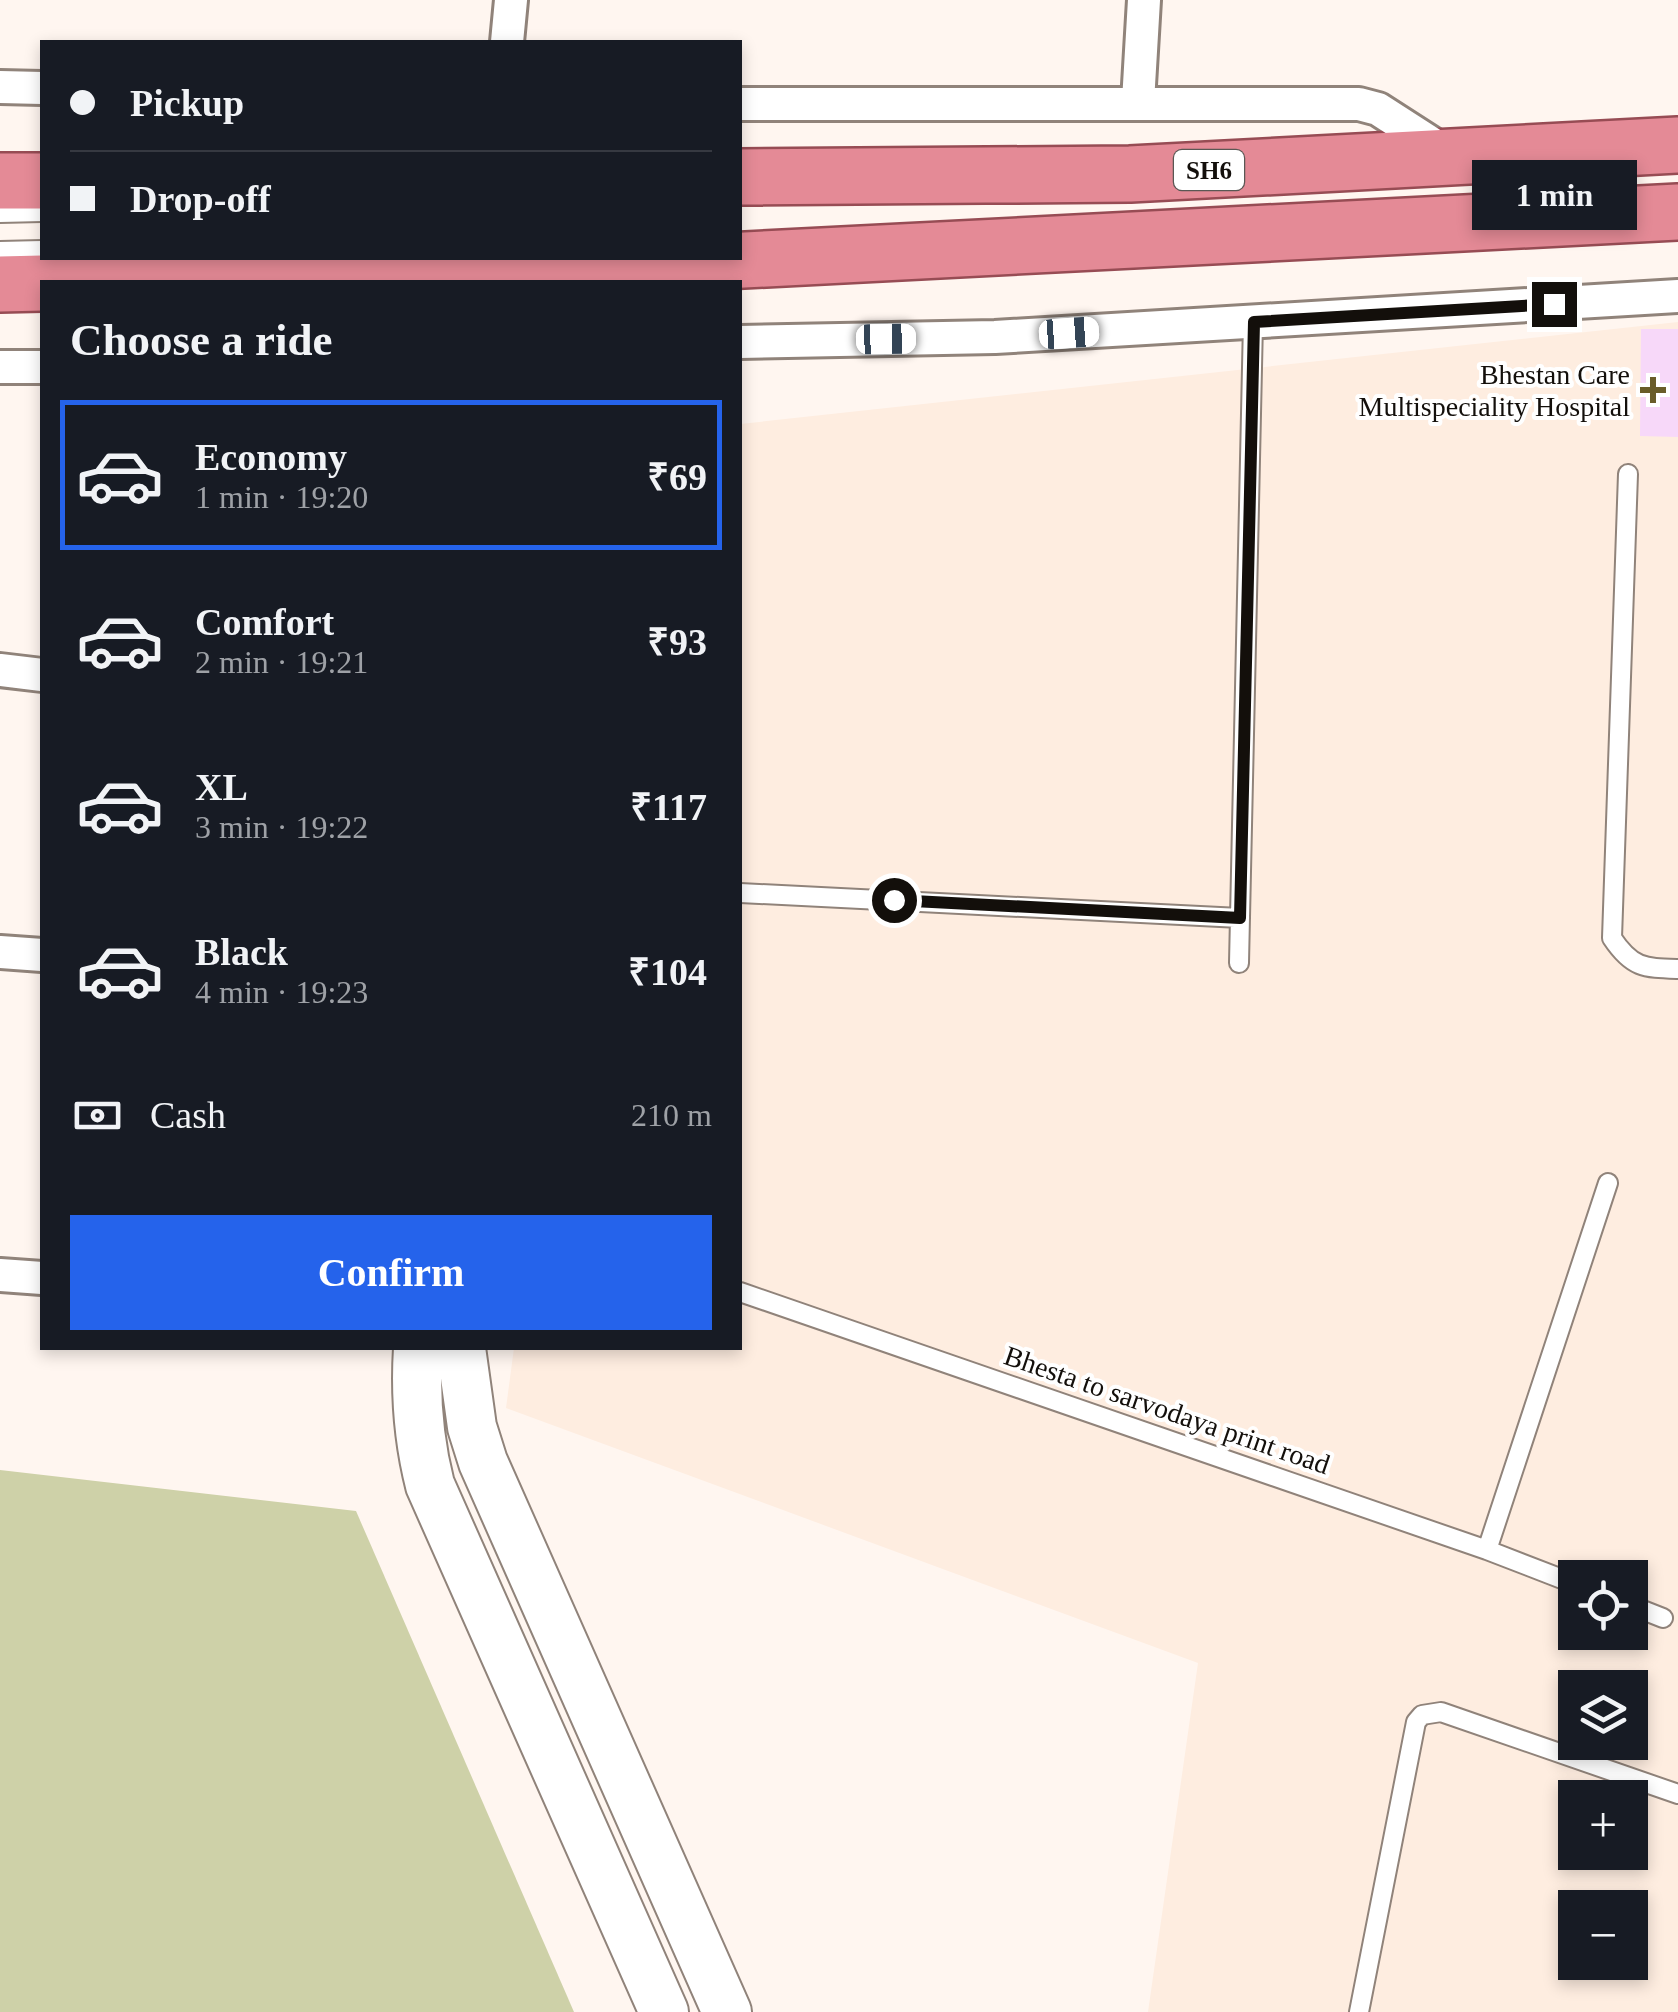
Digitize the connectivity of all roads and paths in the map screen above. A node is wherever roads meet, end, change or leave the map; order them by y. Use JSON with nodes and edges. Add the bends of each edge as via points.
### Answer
{"nodes":[{"id":1,"x":512,"y":0,"type":"edge"},
{"id":2,"x":1144,"y":0,"type":"edge"},
{"id":3,"x":507,"y":40,"type":"edge"},
{"id":4,"x":0,"y":88,"type":"edge"},
{"id":5,"x":40,"y":88,"type":"edge"},
{"id":6,"x":1138,"y":102,"type":"junction"},
{"id":7,"x":742,"y":104,"type":"edge"},
{"id":8,"x":1678,"y":145,"type":"edge"},
{"id":9,"x":1454,"y":158,"type":"junction"},
{"id":10,"x":742,"y":177,"type":"edge"},
{"id":11,"x":0,"y":181,"type":"edge"},
{"id":12,"x":40,"y":181,"type":"edge"},
{"id":13,"x":40,"y":212,"type":"edge"},
{"id":14,"x":1678,"y":212,"type":"edge"},
{"id":15,"x":0,"y":213,"type":"edge"},
{"id":16,"x":40,"y":250,"type":"edge"},
{"id":17,"x":0,"y":251,"type":"edge"},
{"id":18,"x":742,"y":259,"type":"edge"},
{"id":19,"x":727,"y":260,"type":"edge"},
{"id":20,"x":418,"y":266,"type":"edge"},
{"id":21,"x":509,"y":271,"type":"edge"},
{"id":22,"x":104,"y":280,"type":"edge"},
{"id":23,"x":40,"y":283,"type":"edge"},
{"id":24,"x":0,"y":284,"type":"edge"},
{"id":25,"x":1678,"y":296,"type":"edge"},
{"id":26,"x":1254,"y":322,"type":"junction"},
{"id":27,"x":742,"y":342,"type":"edge"},
{"id":28,"x":0,"y":367,"type":"edge"},
{"id":29,"x":40,"y":367,"type":"edge"},
{"id":30,"x":1628,"y":474,"type":"dead end"},
{"id":31,"x":0,"y":670,"type":"edge"},
{"id":32,"x":40,"y":676,"type":"edge"},
{"id":33,"x":742,"y":893,"type":"edge"},
{"id":34,"x":1240,"y":918,"type":"junction"},
{"id":35,"x":0,"y":952,"type":"edge"},
{"id":36,"x":40,"y":956,"type":"edge"},
{"id":37,"x":1239,"y":963,"type":"dead end"},
{"id":38,"x":1678,"y":969,"type":"edge"},
{"id":39,"x":1608,"y":1183,"type":"dead end"},
{"id":40,"x":0,"y":1275,"type":"edge"},
{"id":41,"x":40,"y":1278,"type":"edge"},
{"id":42,"x":742,"y":1293,"type":"edge"},
{"id":43,"x":418,"y":1350,"type":"edge"},
{"id":44,"x":460,"y":1350,"type":"edge"},
{"id":45,"x":1487,"y":1550,"type":"junction"},
{"id":46,"x":1558,"y":1577,"type":"edge"},
{"id":47,"x":1648,"y":1612,"type":"edge"},
{"id":48,"x":1662,"y":1618,"type":"dead end"},
{"id":49,"x":1678,"y":1794,"type":"edge"},
{"id":50,"x":664,"y":2012,"type":"edge"},
{"id":51,"x":727,"y":2012,"type":"edge"},
{"id":52,"x":1359,"y":2012,"type":"edge"}],
"edges":[{"from":1,"to":3,"type":"street"},
{"from":2,"to":6,"type":"street"},
{"from":4,"to":5,"type":"street"},
{"from":6,"to":7,"type":"street"},
{"from":6,"to":9,"type":"street","via":[[1359,104],[1378,109]]},
{"from":8,"to":9,"type":"highway","number":"SH6"},
{"from":9,"to":10,"type":"highway","number":"SH6","via":[[1130,174]]},
{"from":11,"to":12,"type":"highway"},
{"from":13,"to":15,"type":"lane"},
{"from":14,"to":18,"type":"highway"},
{"from":16,"to":17,"type":"lane"},
{"from":19,"to":21,"type":"highway"},
{"from":20,"to":21,"type":"highway"},
{"from":20,"to":22,"type":"highway"},
{"from":23,"to":24,"type":"highway"},
{"from":25,"to":26,"type":"street"},
{"from":26,"to":27,"type":"street"},
{"from":26,"to":34,"type":"lane"},
{"from":28,"to":29,"type":"street"},
{"from":30,"to":38,"type":"lane","via":[[1612,938],[1624,957],[1644,968]]},
{"from":31,"to":32,"type":"street"},
{"from":33,"to":34,"type":"lane"},
{"from":34,"to":37,"type":"lane"},
{"from":35,"to":36,"type":"street"},
{"from":39,"to":45,"type":"lane"},
{"from":40,"to":41,"type":"street"},
{"from":42,"to":45,"type":"lane","name":"Bhesta to sarvodaya print road"},
{"from":43,"to":50,"type":"main road","via":[[415,1402],[430,1485]]},
{"from":44,"to":51,"type":"main road","via":[[483,1462]]},
{"from":45,"to":46,"type":"lane","name":"Bhesta to sarvodaya print road"},
{"from":47,"to":48,"type":"lane"},
{"from":49,"to":52,"type":"lane","via":[[1442,1712],[1422,1715]]}]}
